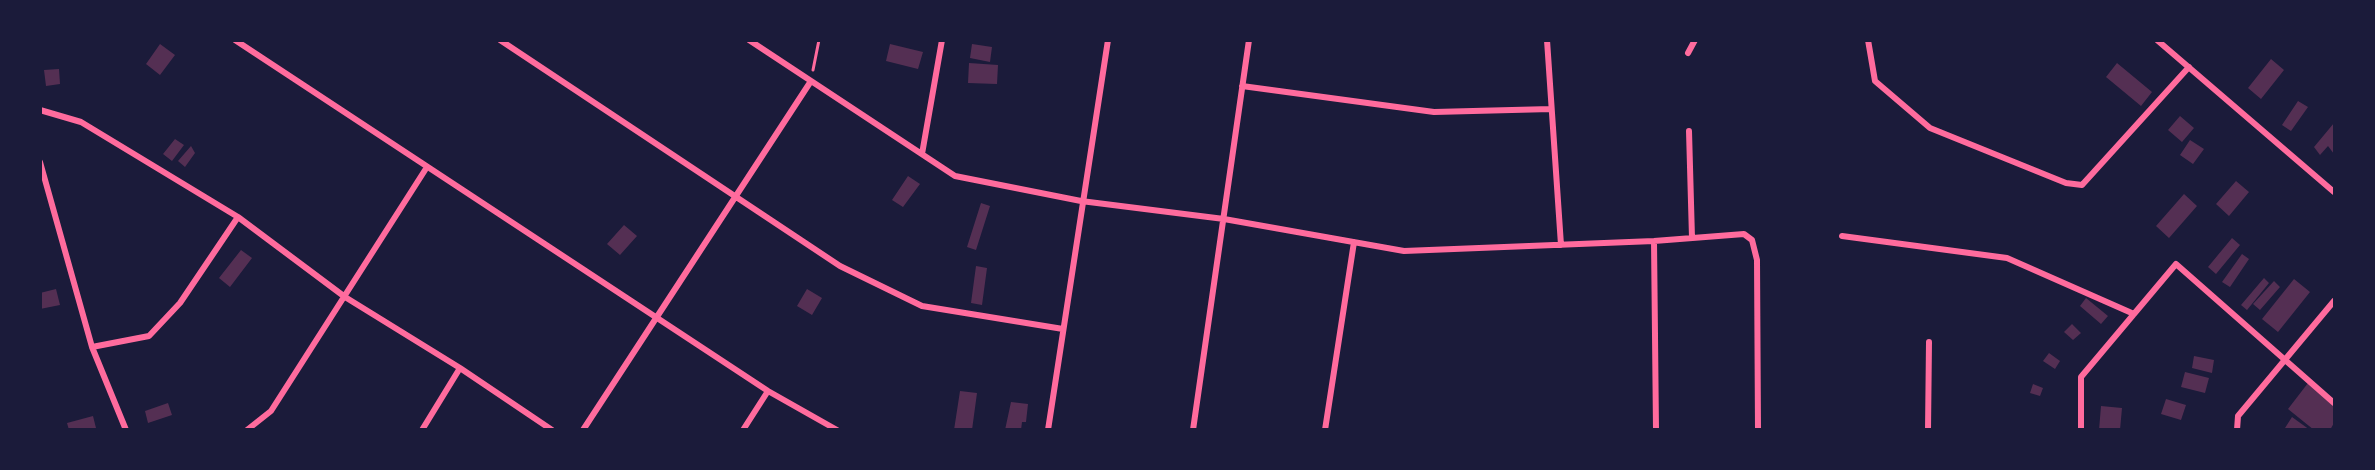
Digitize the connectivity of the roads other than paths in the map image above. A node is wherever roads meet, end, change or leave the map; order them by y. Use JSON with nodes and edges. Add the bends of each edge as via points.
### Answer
{"nodes":[{"id":1,"x":235,"y":40,"type":"edge"},
{"id":2,"x":500,"y":40,"type":"edge"},
{"id":3,"x":749,"y":40,"type":"edge"},
{"id":4,"x":942,"y":40,"type":"edge"},
{"id":5,"x":1108,"y":40,"type":"edge"},
{"id":6,"x":1249,"y":40,"type":"edge"},
{"id":7,"x":1547,"y":40,"type":"edge"},
{"id":8,"x":1695,"y":40,"type":"edge"},
{"id":9,"x":1868,"y":40,"type":"edge"},
{"id":10,"x":2157,"y":40,"type":"edge"},
{"id":11,"x":1688,"y":53,"type":"dead end"},
{"id":12,"x":2189,"y":67,"type":"junction"},
{"id":13,"x":811,"y":81,"type":"junction"},
{"id":14,"x":1242,"y":86,"type":"junction"},
{"id":15,"x":1551,"y":109,"type":"junction"},
{"id":16,"x":40,"y":110,"type":"edge"},
{"id":17,"x":1689,"y":131,"type":"dead end"},
{"id":18,"x":922,"y":154,"type":"junction"},
{"id":19,"x":40,"y":162,"type":"edge"},
{"id":20,"x":427,"y":167,"type":"junction"},
{"id":21,"x":2334,"y":192,"type":"edge"},
{"id":22,"x":736,"y":196,"type":"junction"},
{"id":23,"x":1081,"y":201,"type":"junction"},
{"id":24,"x":238,"y":218,"type":"junction"},
{"id":25,"x":1224,"y":219,"type":"junction"},
{"id":26,"x":1842,"y":236,"type":"dead end"},
{"id":27,"x":1692,"y":238,"type":"junction"},
{"id":28,"x":1654,"y":241,"type":"junction"},
{"id":29,"x":1354,"y":242,"type":"junction"},
{"id":30,"x":1560,"y":245,"type":"junction"},
{"id":31,"x":345,"y":297,"type":"junction"},
{"id":32,"x":2334,"y":301,"type":"edge"},
{"id":33,"x":2134,"y":314,"type":"junction"},
{"id":34,"x":656,"y":318,"type":"junction"},
{"id":35,"x":1063,"y":328,"type":"junction"},
{"id":36,"x":1929,"y":342,"type":"dead end"},
{"id":37,"x":92,"y":347,"type":"junction"},
{"id":38,"x":2285,"y":362,"type":"junction"},
{"id":39,"x":460,"y":368,"type":"junction"},
{"id":40,"x":768,"y":391,"type":"junction"},
{"id":41,"x":2334,"y":403,"type":"edge"},
{"id":42,"x":126,"y":429,"type":"edge"},
{"id":43,"x":247,"y":429,"type":"edge"},
{"id":44,"x":422,"y":429,"type":"edge"},
{"id":45,"x":552,"y":429,"type":"edge"},
{"id":46,"x":583,"y":429,"type":"edge"},
{"id":47,"x":743,"y":429,"type":"edge"},
{"id":48,"x":837,"y":429,"type":"edge"},
{"id":49,"x":1048,"y":429,"type":"edge"},
{"id":50,"x":1193,"y":429,"type":"edge"},
{"id":51,"x":1325,"y":429,"type":"edge"},
{"id":52,"x":1656,"y":429,"type":"edge"},
{"id":53,"x":1758,"y":429,"type":"edge"},
{"id":54,"x":1928,"y":429,"type":"edge"},
{"id":55,"x":2081,"y":429,"type":"edge"},
{"id":56,"x":2237,"y":429,"type":"edge"}],
"edges":[{"from":1,"to":20,"type":"street"},
{"from":2,"to":22,"type":"street"},
{"from":3,"to":13,"type":"street"},
{"from":4,"to":18,"type":"street"},
{"from":5,"to":23,"type":"street"},
{"from":6,"to":14,"type":"street"},
{"from":7,"to":15,"type":"street"},
{"from":8,"to":11,"type":"street"},
{"from":9,"to":12,"type":"street","via":[[1875,81],[1930,128],[2066,183],[2082,185]]},
{"from":10,"to":12,"type":"street"},
{"from":12,"to":21,"type":"street"},
{"from":13,"to":18,"type":"street"},
{"from":13,"to":22,"type":"street"},
{"from":14,"to":15,"type":"street","via":[[1434,112]]},
{"from":14,"to":25,"type":"street"},
{"from":15,"to":30,"type":"street"},
{"from":16,"to":24,"type":"street","via":[[81,122]]},
{"from":17,"to":27,"type":"street"},
{"from":18,"to":23,"type":"street","via":[[956,176]]},
{"from":19,"to":37,"type":"street"},
{"from":20,"to":31,"type":"street"},
{"from":20,"to":34,"type":"street"},
{"from":22,"to":34,"type":"street"},
{"from":22,"to":35,"type":"street","via":[[840,266],[922,306]]},
{"from":23,"to":25,"type":"street"},
{"from":23,"to":35,"type":"street"},
{"from":24,"to":31,"type":"street"},
{"from":24,"to":37,"type":"street","via":[[180,303],[148,336]]},
{"from":25,"to":29,"type":"street"},
{"from":25,"to":50,"type":"street"},
{"from":26,"to":33,"type":"street","via":[[2007,258]]},
{"from":27,"to":28,"type":"street"},
{"from":27,"to":53,"type":"street","via":[[1744,234],[1752,240],[1757,260]]},
{"from":28,"to":30,"type":"street"},
{"from":28,"to":52,"type":"street"},
{"from":29,"to":30,"type":"street","via":[[1404,251]]},
{"from":29,"to":51,"type":"street"},
{"from":31,"to":39,"type":"street"},
{"from":31,"to":43,"type":"street","via":[[271,411]]},
{"from":32,"to":38,"type":"street"},
{"from":33,"to":38,"type":"street","via":[[2176,264]]},
{"from":33,"to":55,"type":"street","via":[[2081,377]]},
{"from":34,"to":40,"type":"street"},
{"from":34,"to":46,"type":"street"},
{"from":35,"to":49,"type":"street"},
{"from":36,"to":54,"type":"street"},
{"from":37,"to":42,"type":"street"},
{"from":38,"to":41,"type":"street"},
{"from":38,"to":56,"type":"street","via":[[2238,416]]},
{"from":39,"to":44,"type":"street"},
{"from":39,"to":45,"type":"street"},
{"from":40,"to":47,"type":"street"},
{"from":40,"to":48,"type":"street"}]}
